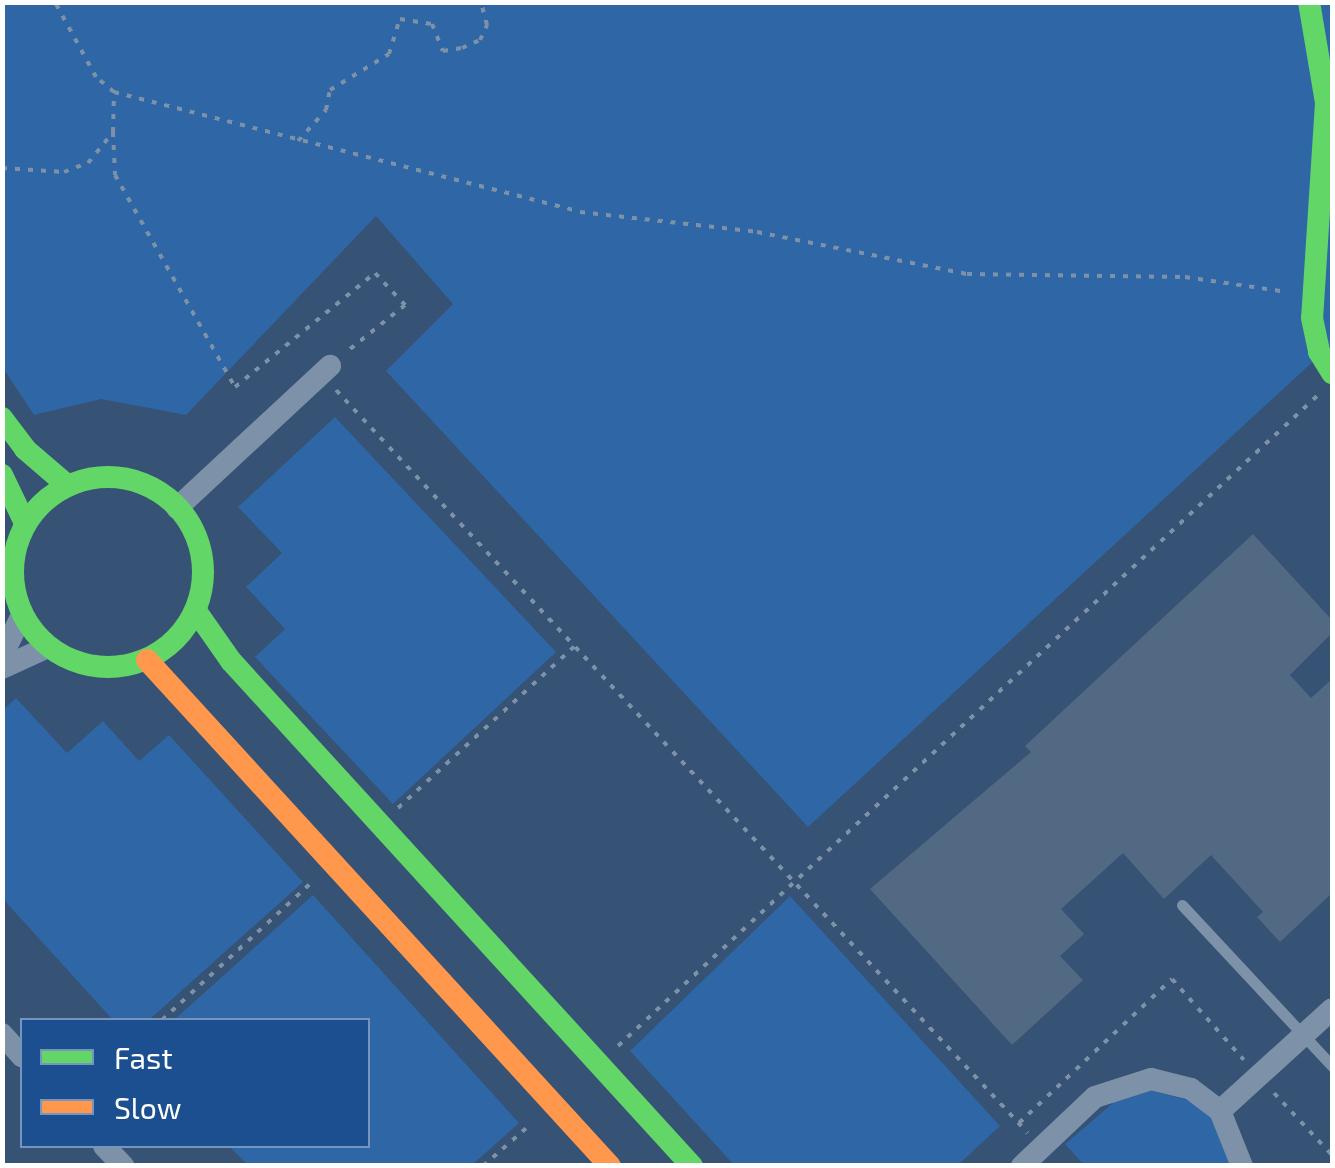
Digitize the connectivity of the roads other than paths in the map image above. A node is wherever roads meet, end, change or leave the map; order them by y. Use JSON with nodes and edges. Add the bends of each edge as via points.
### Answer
{"nodes":[{"id":1,"x":1309,"y":2,"type":"edge"},
{"id":2,"x":325,"y":370,"type":"road end"},
{"id":3,"x":1332,"y":373,"type":"edge"},
{"id":4,"x":2,"y":418,"type":"edge"},
{"id":5,"x":2,"y":475,"type":"edge"},
{"id":6,"x":67,"y":485,"type":"junction"},
{"id":7,"x":177,"y":508,"type":"junction"},
{"id":8,"x":25,"y":523,"type":"junction"},
{"id":9,"x":196,"y":611,"type":"junction"},
{"id":10,"x":22,"y":615,"type":"junction"},
{"id":11,"x":48,"y":647,"type":"junction"},
{"id":12,"x":2,"y":656,"type":"edge"},
{"id":13,"x":147,"y":660,"type":"junction"},
{"id":14,"x":2,"y":668,"type":"edge"},
{"id":15,"x":1182,"y":905,"type":"dead end"},
{"id":16,"x":1332,"y":1009,"type":"edge"},
{"id":17,"x":2,"y":1034,"type":"edge"},
{"id":18,"x":1303,"y":1036,"type":"junction"},
{"id":19,"x":20,"y":1054,"type":"edge"},
{"id":20,"x":1332,"y":1066,"type":"edge"},
{"id":21,"x":1220,"y":1111,"type":"junction"},
{"id":22,"x":610,"y":1166,"type":"edge"},
{"id":23,"x":692,"y":1166,"type":"edge"},
{"id":24,"x":1022,"y":1166,"type":"edge"},
{"id":25,"x":1242,"y":1166,"type":"edge"}],
"edges":[{"from":1,"to":3,"type":"street","via":[[1326,103],[1314,339]]},
{"from":2,"to":7,"type":"street"},
{"from":4,"to":6,"type":"street","via":[[24,449]]},
{"from":5,"to":8,"type":"street"},
{"from":6,"to":7,"type":"street","via":[[99,476],[132,479]]},
{"from":6,"to":8,"type":"street"},
{"from":7,"to":9,"type":"street","via":[[200,546],[204,579]]},
{"from":8,"to":10,"type":"street","via":[[14,553],[13,585]]},
{"from":9,"to":13,"type":"street","via":[[167,648]]},
{"from":9,"to":23,"type":"street","via":[[231,660]]},
{"from":10,"to":11,"type":"street"},
{"from":10,"to":12,"type":"street"},
{"from":11,"to":13,"type":"street","via":[[96,667]]},
{"from":11,"to":14,"type":"street"},
{"from":13,"to":22,"type":"street"},
{"from":15,"to":18,"type":"lane"},
{"from":16,"to":18,"type":"street"},
{"from":17,"to":19,"type":"street"},
{"from":18,"to":20,"type":"lane"},
{"from":18,"to":21,"type":"street"},
{"from":21,"to":24,"type":"street","via":[[1191,1089],[1150,1080],[1120,1084]]},
{"from":21,"to":25,"type":"street"}]}
